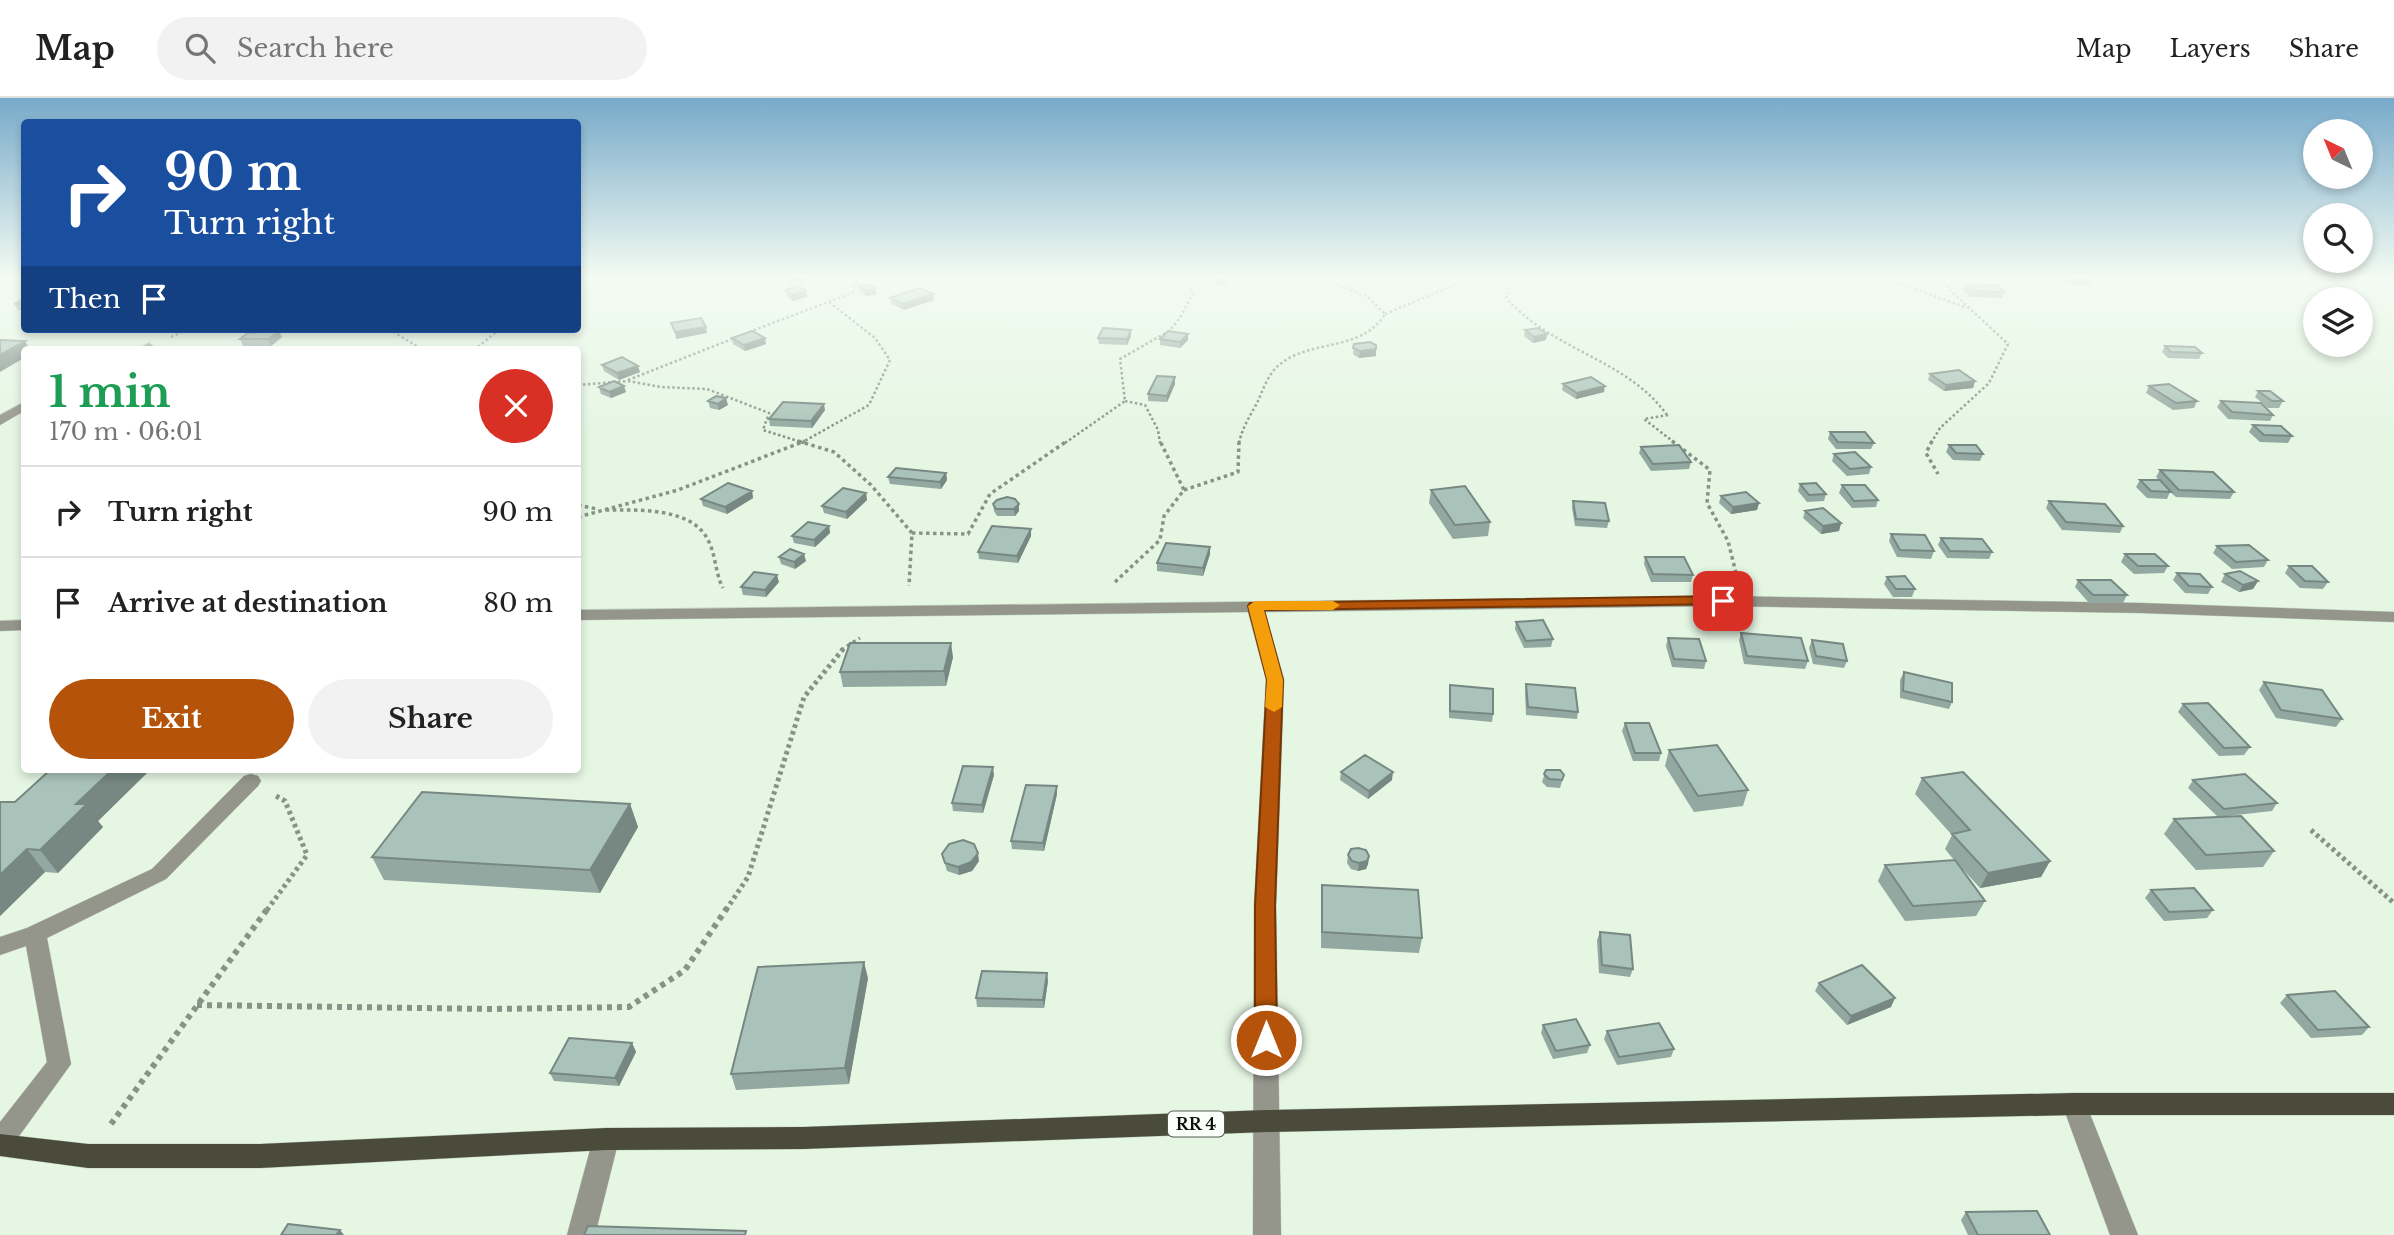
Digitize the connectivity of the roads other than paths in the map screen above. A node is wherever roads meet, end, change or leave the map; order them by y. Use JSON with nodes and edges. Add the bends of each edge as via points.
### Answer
{"nodes":[{"id":1,"x":21,"y":408,"type":"edge"},
{"id":2,"x":0,"y":421,"type":"edge"},
{"id":3,"x":1255,"y":606,"type":"junction"},
{"id":4,"x":581,"y":615,"type":"edge"},
{"id":5,"x":2394,"y":617,"type":"edge"},
{"id":6,"x":21,"y":625,"type":"edge"},
{"id":7,"x":0,"y":626,"type":"edge"},
{"id":8,"x":251,"y":781,"type":"road end"},
{"id":9,"x":35,"y":934,"type":"junction"},
{"id":10,"x":0,"y":946,"type":"edge"},
{"id":11,"x":2074,"y":1104,"type":"junction"},
{"id":12,"x":2394,"y":1104,"type":"edge"},
{"id":13,"x":1267,"y":1121,"type":"junction"},
{"id":14,"x":606,"y":1139,"type":"junction"},
{"id":15,"x":0,"y":1144,"type":"edge"},
{"id":16,"x":581,"y":1235,"type":"edge"},
{"id":17,"x":1267,"y":1235,"type":"edge"},
{"id":18,"x":2124,"y":1235,"type":"edge"}],
"edges":[{"from":1,"to":2,"type":"street"},
{"from":3,"to":4,"type":"street"},
{"from":3,"to":5,"type":"street","via":[[1743,601]]},
{"from":3,"to":13,"type":"street","via":[[1275,680],[1265,906]]},
{"from":6,"to":7,"type":"street"},
{"from":8,"to":9,"type":"street","via":[[159,874]]},
{"from":9,"to":10,"type":"street"},
{"from":9,"to":15,"type":"street","via":[[59,1065]]},
{"from":11,"to":12,"type":"main road","number":"RR 4"},
{"from":11,"to":13,"type":"main road","number":"RR 4"},
{"from":11,"to":18,"type":"street"},
{"from":13,"to":14,"type":"main road","number":"RR 4","via":[[803,1138]]},
{"from":13,"to":17,"type":"street"},
{"from":14,"to":15,"type":"main road","number":"RR 4","via":[[260,1156],[88,1156]]},
{"from":14,"to":16,"type":"street"}]}
